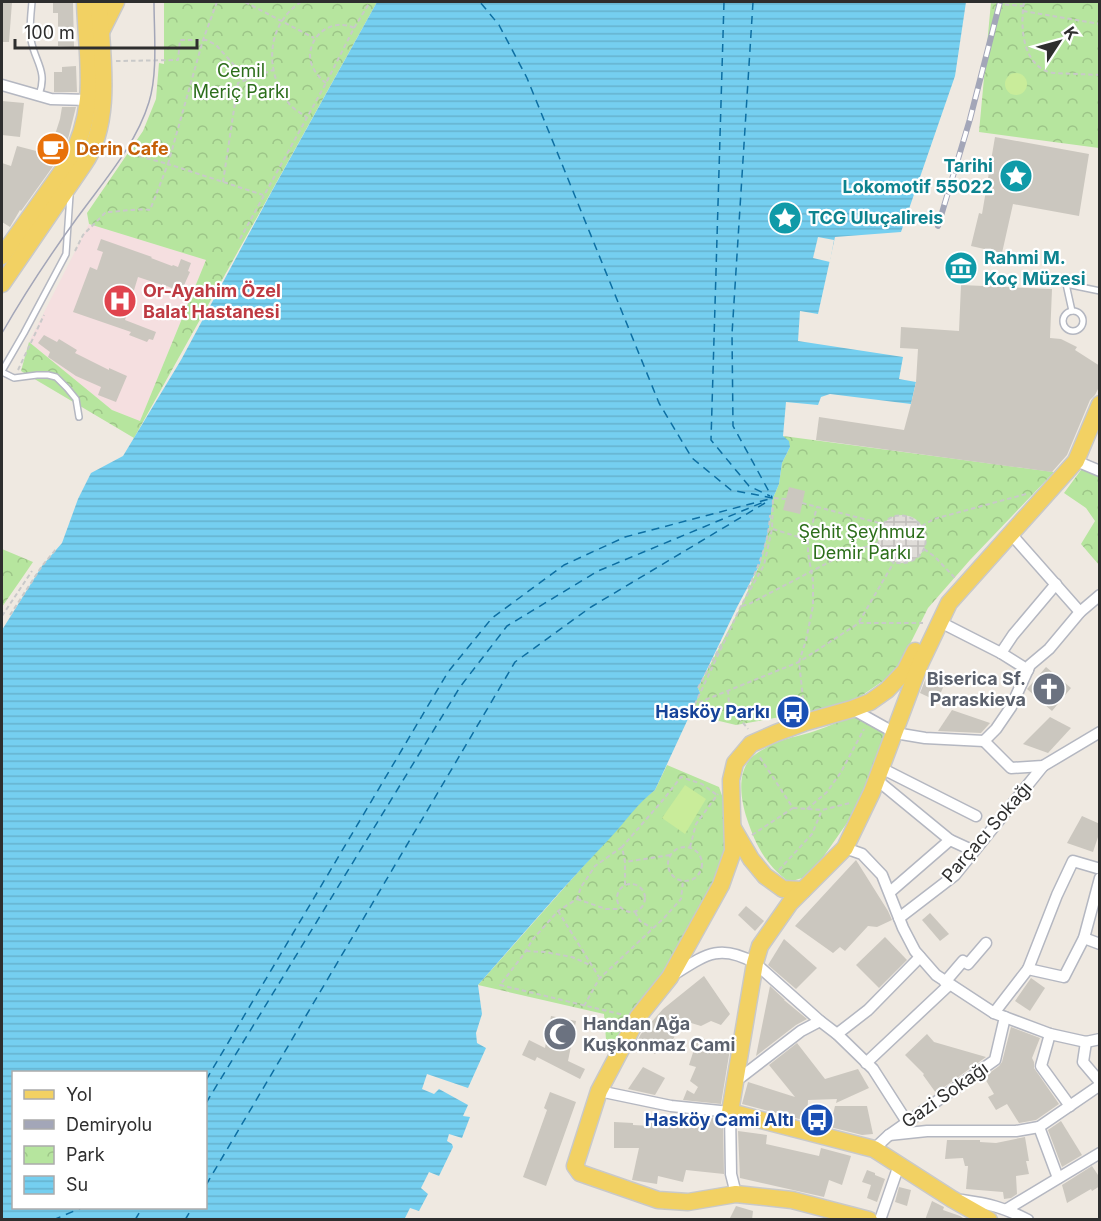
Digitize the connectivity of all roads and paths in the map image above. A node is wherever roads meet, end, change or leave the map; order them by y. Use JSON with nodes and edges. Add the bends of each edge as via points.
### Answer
{"nodes":[{"id":1,"x":32,"y":2,"type":"edge"},
{"id":2,"x":85,"y":2,"type":"edge"},
{"id":3,"x":99,"y":2,"type":"edge"},
{"id":4,"x":116,"y":2,"type":"edge"},
{"id":5,"x":217,"y":2,"type":"edge"},
{"id":6,"x":245,"y":2,"type":"edge"},
{"id":7,"x":302,"y":2,"type":"edge"},
{"id":8,"x":370,"y":2,"type":"edge"},
{"id":9,"x":990,"y":2,"type":"edge"},
{"id":10,"x":1024,"y":2,"type":"edge"},
{"id":11,"x":1023,"y":6,"type":"junction"},
{"id":12,"x":1023,"y":11,"type":"junction"},
{"id":13,"x":282,"y":20,"type":"junction"},
{"id":14,"x":1100,"y":24,"type":"edge"},
{"id":15,"x":354,"y":28,"type":"junction"},
{"id":16,"x":100,"y":32,"type":"junction"},
{"id":17,"x":315,"y":39,"type":"junction"},
{"id":18,"x":203,"y":40,"type":"junction"},
{"id":19,"x":142,"y":55,"type":"dead end"},
{"id":20,"x":160,"y":55,"type":"dead end"},
{"id":21,"x":142,"y":60,"type":"junction"},
{"id":22,"x":159,"y":60,"type":"junction"},
{"id":23,"x":103,"y":61,"type":"junction"},
{"id":24,"x":273,"y":70,"type":"junction"},
{"id":25,"x":1100,"y":75,"type":"edge"},
{"id":26,"x":242,"y":82,"type":"junction"},
{"id":27,"x":326,"y":83,"type":"junction"},
{"id":28,"x":2,"y":85,"type":"edge"},
{"id":29,"x":39,"y":95,"type":"junction"},
{"id":30,"x":89,"y":100,"type":"junction"},
{"id":31,"x":307,"y":118,"type":"junction"},
{"id":32,"x":139,"y":156,"type":"dead end"},
{"id":33,"x":168,"y":164,"type":"junction"},
{"id":34,"x":223,"y":182,"type":"junction"},
{"id":35,"x":70,"y":185,"type":"junction"},
{"id":36,"x":263,"y":195,"type":"junction"},
{"id":37,"x":240,"y":239,"type":"dead end"},
{"id":38,"x":74,"y":254,"type":"dead end"},
{"id":39,"x":2,"y":256,"type":"edge"},
{"id":40,"x":2,"y":284,"type":"edge"},
{"id":41,"x":1100,"y":291,"type":"edge"},
{"id":42,"x":1072,"y":311,"type":"dead end"},
{"id":43,"x":46,"y":312,"type":"dead end"},
{"id":44,"x":2,"y":371,"type":"edge"},
{"id":45,"x":14,"y":378,"type":"junction"},
{"id":46,"x":1100,"y":404,"type":"edge"},
{"id":47,"x":79,"y":417,"type":"dead end"},
{"id":48,"x":1076,"y":461,"type":"junction"},
{"id":49,"x":1100,"y":471,"type":"edge"},
{"id":50,"x":1030,"y":493,"type":"dead end"},
{"id":51,"x":786,"y":499,"type":"dead end"},
{"id":52,"x":802,"y":503,"type":"dead end"},
{"id":53,"x":817,"y":507,"type":"junction"},
{"id":54,"x":770,"y":515,"type":"dead end"},
{"id":55,"x":883,"y":524,"type":"junction"},
{"id":56,"x":922,"y":526,"type":"junction"},
{"id":57,"x":772,"y":529,"type":"junction"},
{"id":58,"x":1011,"y":534,"type":"junction"},
{"id":59,"x":808,"y":540,"type":"junction"},
{"id":60,"x":878,"y":545,"type":"junction"},
{"id":61,"x":57,"y":548,"type":"dead end"},
{"id":62,"x":924,"y":549,"type":"junction"},
{"id":63,"x":995,"y":552,"type":"junction"},
{"id":64,"x":894,"y":562,"type":"junction"},
{"id":65,"x":811,"y":571,"type":"junction"},
{"id":66,"x":32,"y":572,"type":"dead end"},
{"id":67,"x":959,"y":582,"type":"junction"},
{"id":68,"x":1056,"y":584,"type":"junction"},
{"id":69,"x":1100,"y":595,"type":"edge"},
{"id":70,"x":741,"y":606,"type":"junction"},
{"id":71,"x":1080,"y":612,"type":"junction"},
{"id":72,"x":10,"y":615,"type":"dead end"},
{"id":73,"x":2,"y":616,"type":"edge"},
{"id":74,"x":859,"y":623,"type":"junction"},
{"id":75,"x":934,"y":623,"type":"junction"},
{"id":76,"x":1001,"y":653,"type":"junction"},
{"id":77,"x":799,"y":662,"type":"junction"},
{"id":78,"x":1028,"y":670,"type":"junction"},
{"id":79,"x":698,"y":688,"type":"dead end"},
{"id":80,"x":728,"y":690,"type":"junction"},
{"id":81,"x":852,"y":710,"type":"junction"},
{"id":82,"x":869,"y":719,"type":"junction"},
{"id":83,"x":806,"y":722,"type":"junction"},
{"id":84,"x":1100,"y":732,"type":"edge"},
{"id":85,"x":895,"y":733,"type":"junction"},
{"id":86,"x":747,"y":739,"type":"junction"},
{"id":87,"x":984,"y":741,"type":"junction"},
{"id":88,"x":1043,"y":766,"type":"junction"},
{"id":89,"x":879,"y":774,"type":"junction"},
{"id":90,"x":724,"y":792,"type":"junction"},
{"id":91,"x":869,"y":798,"type":"junction"},
{"id":92,"x":793,"y":808,"type":"junction"},
{"id":93,"x":807,"y":809,"type":"junction"},
{"id":94,"x":822,"y":810,"type":"junction"},
{"id":95,"x":976,"y":816,"type":"dead end"},
{"id":96,"x":737,"y":834,"type":"junction"},
{"id":97,"x":950,"y":840,"type":"junction"},
{"id":98,"x":622,"y":847,"type":"junction"},
{"id":99,"x":690,"y":847,"type":"junction"},
{"id":100,"x":845,"y":848,"type":"junction"},
{"id":101,"x":974,"y":851,"type":"junction"},
{"id":102,"x":670,"y":855,"type":"junction"},
{"id":103,"x":626,"y":862,"type":"junction"},
{"id":104,"x":1099,"y":871,"type":"edge"},
{"id":105,"x":770,"y":879,"type":"junction"},
{"id":106,"x":683,"y":881,"type":"junction"},
{"id":107,"x":625,"y":885,"type":"junction"},
{"id":108,"x":803,"y":890,"type":"junction"},
{"id":109,"x":890,"y":892,"type":"junction"},
{"id":110,"x":576,"y":899,"type":"junction"},
{"id":111,"x":622,"y":909,"type":"junction"},
{"id":112,"x":558,"y":910,"type":"junction"},
{"id":113,"x":635,"y":912,"type":"junction"},
{"id":114,"x":899,"y":918,"type":"junction"},
{"id":115,"x":652,"y":928,"type":"junction"},
{"id":116,"x":1084,"y":938,"type":"junction"},
{"id":117,"x":986,"y":943,"type":"dead end"},
{"id":118,"x":1100,"y":944,"type":"edge"},
{"id":119,"x":526,"y":951,"type":"junction"},
{"id":120,"x":921,"y":957,"type":"junction"},
{"id":121,"x":755,"y":963,"type":"junction"},
{"id":122,"x":592,"y":966,"type":"junction"},
{"id":123,"x":1028,"y":969,"type":"junction"},
{"id":124,"x":670,"y":977,"type":"junction"},
{"id":125,"x":599,"y":979,"type":"junction"},
{"id":126,"x":947,"y":983,"type":"junction"},
{"id":127,"x":584,"y":1006,"type":"junction"},
{"id":128,"x":999,"y":1015,"type":"junction"},
{"id":129,"x":638,"y":1017,"type":"junction"},
{"id":130,"x":820,"y":1021,"type":"junction"},
{"id":131,"x":837,"y":1034,"type":"junction"},
{"id":132,"x":1050,"y":1034,"type":"junction"},
{"id":133,"x":1100,"y":1039,"type":"edge"},
{"id":134,"x":1086,"y":1042,"type":"junction"},
{"id":135,"x":866,"y":1063,"type":"junction"},
{"id":136,"x":736,"y":1082,"type":"junction"},
{"id":137,"x":1100,"y":1083,"type":"edge"},
{"id":138,"x":599,"y":1091,"type":"junction"},
{"id":139,"x":1070,"y":1106,"type":"junction"},
{"id":140,"x":730,"y":1113,"type":"junction"},
{"id":141,"x":907,"y":1122,"type":"junction"},
{"id":142,"x":1039,"y":1127,"type":"junction"},
{"id":143,"x":889,"y":1135,"type":"junction"},
{"id":144,"x":874,"y":1149,"type":"junction"},
{"id":145,"x":1100,"y":1153,"type":"edge"},
{"id":146,"x":898,"y":1165,"type":"junction"},
{"id":147,"x":1058,"y":1178,"type":"junction"},
{"id":148,"x":736,"y":1194,"type":"junction"},
{"id":149,"x":952,"y":1199,"type":"junction"},
{"id":150,"x":1007,"y":1209,"type":"junction"},
{"id":151,"x":831,"y":1214,"type":"edge"},
{"id":152,"x":869,"y":1220,"type":"edge"},
{"id":153,"x":880,"y":1220,"type":"edge"},
{"id":154,"x":989,"y":1220,"type":"edge"},
{"id":155,"x":1028,"y":1220,"type":"edge"}],
"edges":[{"from":1,"to":29,"type":"lane","via":[[31,39],[43,84]]},
{"from":2,"to":30,"type":"main road"},
{"from":3,"to":16,"type":"main road"},
{"from":4,"to":16,"type":"main road"},
{"from":5,"to":18,"type":"path"},
{"from":6,"to":13,"type":"path"},
{"from":7,"to":13,"type":"path"},
{"from":8,"to":15,"type":"path"},
{"from":9,"to":11,"type":"path"},
{"from":10,"to":11,"type":"path"},
{"from":11,"to":12,"type":"path"},
{"from":12,"to":14,"type":"path"},
{"from":12,"to":25,"type":"path","via":[[1027,50],[1042,69]]},
{"from":13,"to":17,"type":"path"},
{"from":13,"to":24,"type":"path","via":[[274,40]]},
{"from":15,"to":17,"type":"path","via":[[334,25]]},
{"from":15,"to":27,"type":"path"},
{"from":16,"to":23,"type":"main road"},
{"from":17,"to":27,"type":"path","via":[[310,55],[312,65]]},
{"from":18,"to":22,"type":"path","via":[[180,40],[178,60]]},
{"from":18,"to":26,"type":"path","via":[[216,45],[236,66]]},
{"from":18,"to":33,"type":"path"},
{"from":19,"to":21,"type":"path"},
{"from":20,"to":22,"type":"path"},
{"from":21,"to":22,"type":"path"},
{"from":21,"to":23,"type":"path"},
{"from":23,"to":35,"type":"main road","via":[[98,132],[89,157]]},
{"from":24,"to":26,"type":"path"},
{"from":24,"to":31,"type":"path","via":[[292,107]]},
{"from":26,"to":34,"type":"path","via":[[238,83]]},
{"from":27,"to":31,"type":"path"},
{"from":28,"to":29,"type":"street"},
{"from":29,"to":30,"type":"street"},
{"from":30,"to":39,"type":"main road","via":[[82,135],[73,155]]},
{"from":31,"to":36,"type":"path"},
{"from":32,"to":33,"type":"path"},
{"from":33,"to":34,"type":"path"},
{"from":33,"to":38,"type":"path","via":[[150,210],[106,212],[83,235]]},
{"from":34,"to":36,"type":"path"},
{"from":35,"to":40,"type":"main road"},
{"from":35,"to":44,"type":"lane","via":[[66,254]]},
{"from":36,"to":37,"type":"path"},
{"from":41,"to":42,"type":"lane","via":[[1066,284]]},
{"from":43,"to":45,"type":"path"},
{"from":44,"to":45,"type":"lane"},
{"from":45,"to":47,"type":"lane","via":[[56,377],[76,399]]},
{"from":46,"to":48,"type":"main road"},
{"from":48,"to":49,"type":"street"},
{"from":48,"to":58,"type":"main road"},
{"from":50,"to":56,"type":"path","via":[[934,519]]},
{"from":51,"to":57,"type":"path","via":[[773,498]]},
{"from":52,"to":53,"type":"path"},
{"from":53,"to":55,"type":"path"},
{"from":53,"to":59,"type":"path"},
{"from":54,"to":70,"type":"path","via":[[760,564]]},
{"from":55,"to":56,"type":"path","via":[[891,517],[903,515]]},
{"from":55,"to":60,"type":"path"},
{"from":56,"to":62,"type":"path"},
{"from":57,"to":59,"type":"path"},
{"from":57,"to":70,"type":"path","via":[[764,565]]},
{"from":58,"to":63,"type":"main road"},
{"from":58,"to":68,"type":"street"},
{"from":59,"to":65,"type":"path"},
{"from":60,"to":64,"type":"path"},
{"from":60,"to":65,"type":"path","via":[[854,549]]},
{"from":61,"to":72,"type":"path"},
{"from":62,"to":64,"type":"path","via":[[915,560]]},
{"from":62,"to":67,"type":"path"},
{"from":63,"to":67,"type":"main road"},
{"from":63,"to":75,"type":"main road"},
{"from":64,"to":74,"type":"path"},
{"from":65,"to":70,"type":"path"},
{"from":65,"to":77,"type":"path","via":[[813,606]]},
{"from":66,"to":73,"type":"path"},
{"from":67,"to":75,"type":"main road","via":[[935,611]]},
{"from":68,"to":71,"type":"street"},
{"from":68,"to":76,"type":"street"},
{"from":69,"to":71,"type":"street"},
{"from":70,"to":79,"type":"path"},
{"from":70,"to":80,"type":"path","via":[[695,704]]},
{"from":71,"to":78,"type":"street"},
{"from":74,"to":75,"type":"path"},
{"from":74,"to":77,"type":"path"},
{"from":75,"to":76,"type":"street"},
{"from":75,"to":81,"type":"main road","via":[[905,671],[887,690]]},
{"from":75,"to":85,"type":"main road"},
{"from":76,"to":78,"type":"street"},
{"from":77,"to":80,"type":"path"},
{"from":77,"to":83,"type":"path"},
{"from":78,"to":87,"type":"street","via":[[1011,707]]},
{"from":80,"to":86,"type":"path","via":[[729,705],[750,731]]},
{"from":81,"to":82,"type":"street"},
{"from":81,"to":83,"type":"main road"},
{"from":82,"to":85,"type":"street"},
{"from":82,"to":93,"type":"path","via":[[841,772],[827,792]]},
{"from":83,"to":86,"type":"main road"},
{"from":84,"to":88,"type":"street"},
{"from":85,"to":87,"type":"street"},
{"from":85,"to":89,"type":"main road"},
{"from":86,"to":90,"type":"main road"},
{"from":86,"to":92,"type":"path"},
{"from":87,"to":88,"type":"street","via":[[1011,768]]},
{"from":88,"to":101,"type":"street","name":"Parçacı Sokağı"},
{"from":89,"to":91,"type":"main road"},
{"from":89,"to":95,"type":"street"},
{"from":89,"to":97,"type":"street"},
{"from":90,"to":96,"type":"main road"},
{"from":90,"to":98,"type":"path","via":[[681,777]]},
{"from":90,"to":99,"type":"path","via":[[696,824]]},
{"from":91,"to":94,"type":"path"},
{"from":91,"to":100,"type":"main road"},
{"from":92,"to":93,"type":"path"},
{"from":92,"to":96,"type":"path","via":[[778,819]]},
{"from":93,"to":94,"type":"path"},
{"from":94,"to":105,"type":"path","via":[[812,834]]},
{"from":96,"to":105,"type":"main road"},
{"from":96,"to":124,"type":"main road","via":[[721,885]]},
{"from":97,"to":101,"type":"street"},
{"from":97,"to":109,"type":"street"},
{"from":98,"to":103,"type":"path"},
{"from":98,"to":110,"type":"path","via":[[595,866]]},
{"from":99,"to":102,"type":"path","via":[[674,850]]},
{"from":99,"to":106,"type":"path","via":[[699,853],[703,864],[699,875]]},
{"from":100,"to":108,"type":"main road"},
{"from":100,"to":109,"type":"street","via":[[862,854],[882,874]]},
{"from":101,"to":114,"type":"street","name":"Parçacı Sokağı","via":[[955,875]]},
{"from":102,"to":103,"type":"path"},
{"from":102,"to":106,"type":"path","via":[[669,872]]},
{"from":103,"to":107,"type":"path"},
{"from":104,"to":116,"type":"street"},
{"from":104,"to":123,"type":"street","via":[[1073,861]]},
{"from":105,"to":108,"type":"main road","via":[[783,889]]},
{"from":106,"to":115,"type":"path","via":[[681,899]]},
{"from":107,"to":111,"type":"path","via":[[617,897]]},
{"from":107,"to":113,"type":"path","via":[[639,886],[645,894],[645,903]]},
{"from":108,"to":121,"type":"main road","via":[[760,946]]},
{"from":109,"to":114,"type":"street"},
{"from":110,"to":111,"type":"path","via":[[606,909]]},
{"from":110,"to":112,"type":"path"},
{"from":111,"to":113,"type":"path"},
{"from":112,"to":119,"type":"path"},
{"from":112,"to":122,"type":"path"},
{"from":113,"to":115,"type":"path","via":[[640,921]]},
{"from":114,"to":120,"type":"street"},
{"from":115,"to":125,"type":"path"},
{"from":116,"to":118,"type":"street"},
{"from":116,"to":123,"type":"street","via":[[1064,977]]},
{"from":117,"to":126,"type":"street","via":[[968,964],[963,961]]},
{"from":119,"to":122,"type":"path","via":[[572,957]]},
{"from":119,"to":127,"type":"path","via":[[500,985]]},
{"from":120,"to":126,"type":"street"},
{"from":120,"to":131,"type":"street","via":[[868,1010]]},
{"from":121,"to":124,"type":"street","via":[[723,952],[702,957]]},
{"from":121,"to":130,"type":"street"},
{"from":121,"to":136,"type":"main road"},
{"from":122,"to":125,"type":"path"},
{"from":123,"to":128,"type":"street"},
{"from":124,"to":129,"type":"main road"},
{"from":125,"to":127,"type":"path"},
{"from":126,"to":128,"type":"street"},
{"from":126,"to":135,"type":"street"},
{"from":127,"to":129,"type":"path"},
{"from":128,"to":132,"type":"street"},
{"from":128,"to":141,"type":"street","name":"Gazi Sokağı","via":[[995,1060]]},
{"from":129,"to":138,"type":"main road"},
{"from":130,"to":131,"type":"street"},
{"from":130,"to":136,"type":"street","via":[[801,1031]]},
{"from":131,"to":135,"type":"street"},
{"from":132,"to":134,"type":"street"},
{"from":132,"to":139,"type":"street","via":[[1041,1066]]},
{"from":133,"to":134,"type":"street"},
{"from":134,"to":137,"type":"street","via":[[1083,1062]]},
{"from":135,"to":141,"type":"street"},
{"from":136,"to":140,"type":"main road"},
{"from":137,"to":139,"type":"street"},
{"from":138,"to":140,"type":"street"},
{"from":138,"to":148,"type":"main road","via":[[575,1166],[580,1173],[658,1200],[688,1202]]},
{"from":139,"to":142,"type":"street"},
{"from":140,"to":144,"type":"main road"},
{"from":140,"to":148,"type":"street","via":[[731,1174]]},
{"from":141,"to":143,"type":"street","name":"Gazi Sokağı"},
{"from":142,"to":143,"type":"street"},
{"from":142,"to":147,"type":"street"},
{"from":143,"to":144,"type":"street","name":"Gazi Sokağı"},
{"from":144,"to":146,"type":"main road"},
{"from":145,"to":147,"type":"street"},
{"from":146,"to":149,"type":"main road"},
{"from":146,"to":153,"type":"street"},
{"from":147,"to":150,"type":"street"},
{"from":148,"to":151,"type":"main road","via":[[792,1200]]},
{"from":149,"to":150,"type":"street"},
{"from":149,"to":154,"type":"main road"},
{"from":150,"to":155,"type":"street"},
{"from":151,"to":152,"type":"main road"}]}
